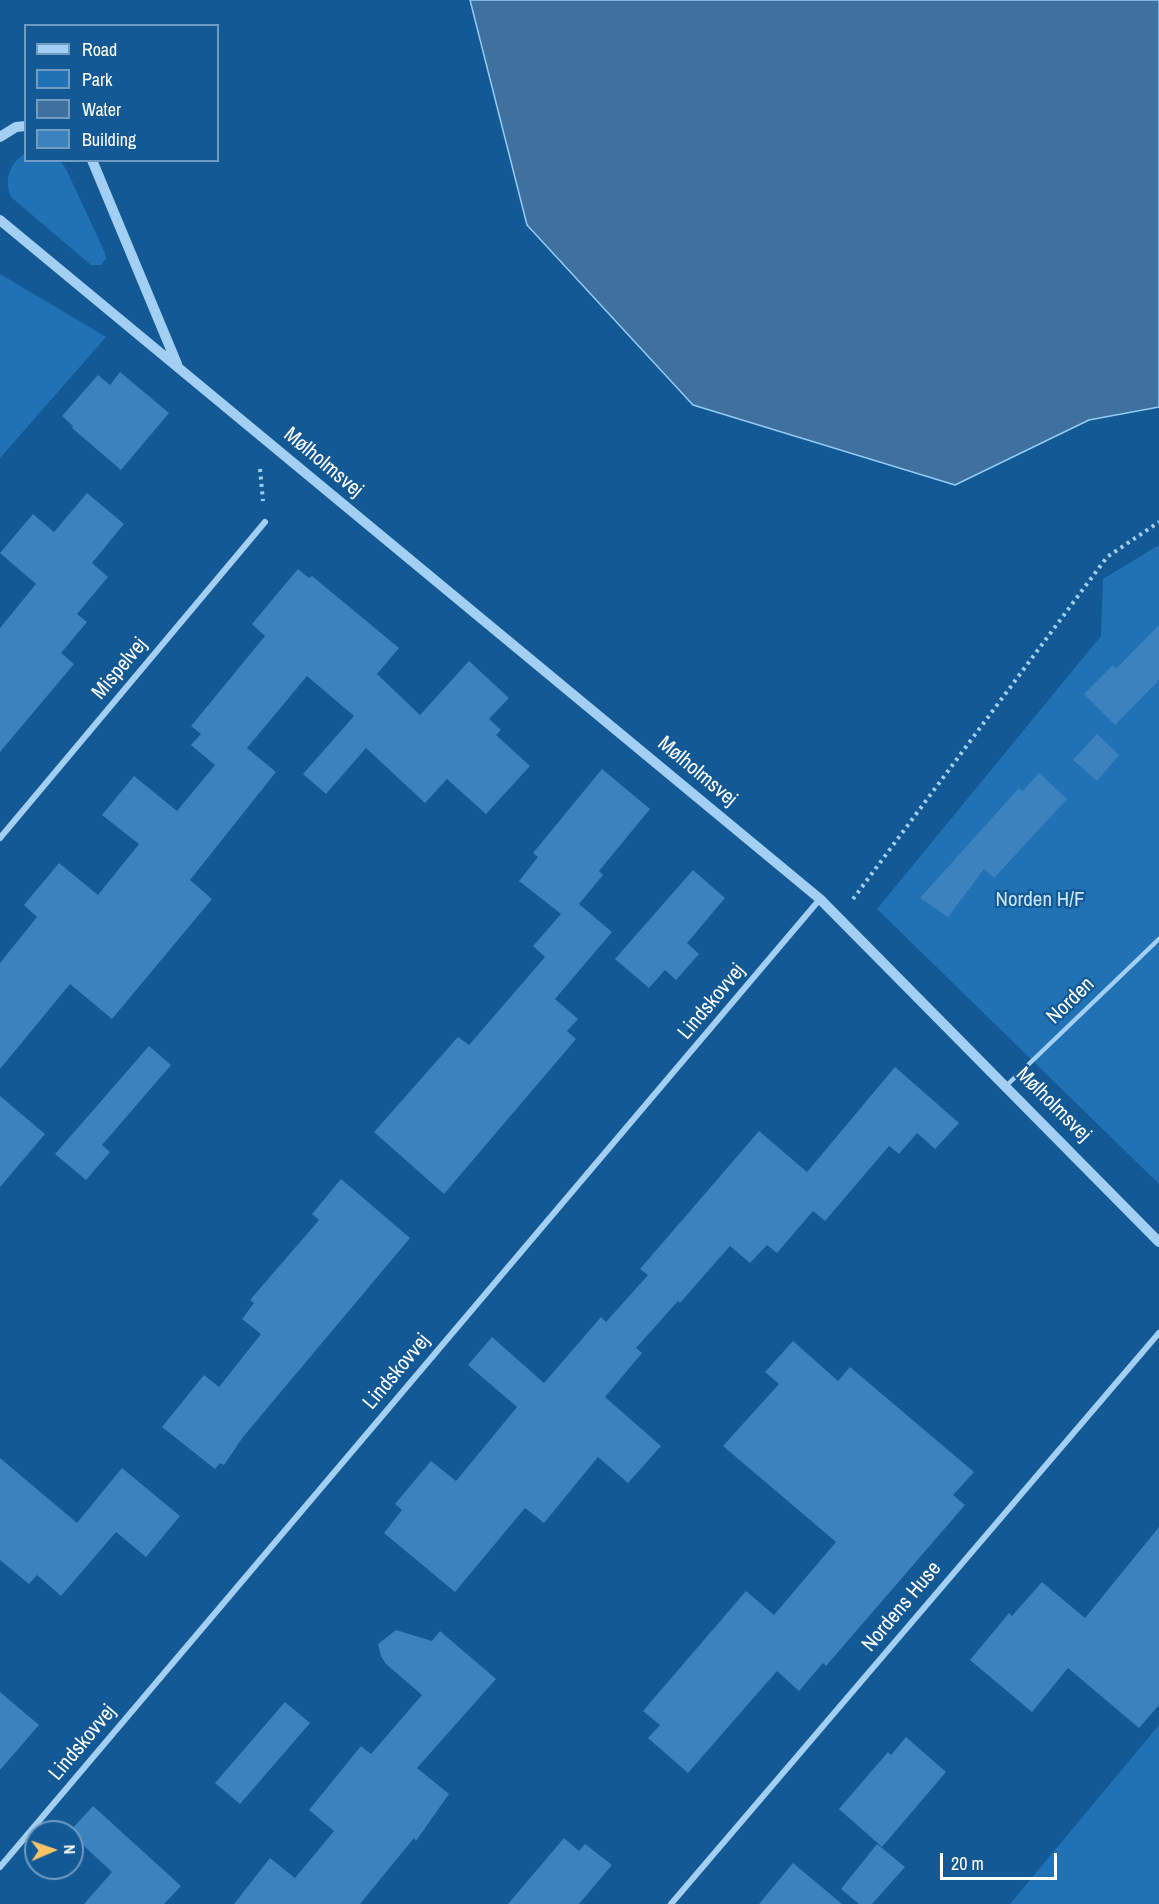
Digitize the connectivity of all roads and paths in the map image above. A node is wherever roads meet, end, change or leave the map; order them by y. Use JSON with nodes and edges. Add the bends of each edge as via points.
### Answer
{"nodes":[{"id":1,"x":24,"y":126,"type":"edge"},
{"id":2,"x":0,"y":137,"type":"edge"},
{"id":3,"x":93,"y":162,"type":"edge"},
{"id":4,"x":0,"y":220,"type":"edge"},
{"id":5,"x":179,"y":368,"type":"junction"},
{"id":6,"x":257,"y":433,"type":"junction"},
{"id":7,"x":265,"y":522,"type":"joint"},
{"id":8,"x":1159,"y":522,"type":"edge"},
{"id":9,"x":0,"y":838,"type":"edge"},
{"id":10,"x":820,"y":899,"type":"junction"},
{"id":11,"x":839,"y":918,"type":"junction"},
{"id":12,"x":1159,"y":939,"type":"edge"},
{"id":13,"x":1006,"y":1086,"type":"junction"},
{"id":14,"x":1159,"y":1242,"type":"edge"},
{"id":15,"x":1159,"y":1333,"type":"edge"},
{"id":16,"x":0,"y":1867,"type":"edge"},
{"id":17,"x":671,"y":1904,"type":"edge"}],
"edges":[{"from":1,"to":2,"type":"street"},
{"from":3,"to":5,"type":"street","name":"Mølholmsvej"},
{"from":4,"to":5,"type":"street","name":"Mølholmsvej"},
{"from":5,"to":6,"type":"street","name":"Mølholmsvej"},
{"from":6,"to":7,"type":"path"},
{"from":6,"to":10,"type":"street","name":"Mølholmsvej"},
{"from":7,"to":9,"type":"street","name":"Mispelvej"},
{"from":8,"to":11,"type":"path","via":[[1107,557]]},
{"from":10,"to":11,"type":"street","name":"Mølholmsvej"},
{"from":10,"to":16,"type":"street","name":"Lindskovvej"},
{"from":11,"to":13,"type":"street","name":"Mølholmsvej"},
{"from":12,"to":13,"type":"lane","name":"Norden"},
{"from":13,"to":14,"type":"street","name":"Mølholmsvej"},
{"from":15,"to":17,"type":"street","name":"Nordens Huse"}]}
